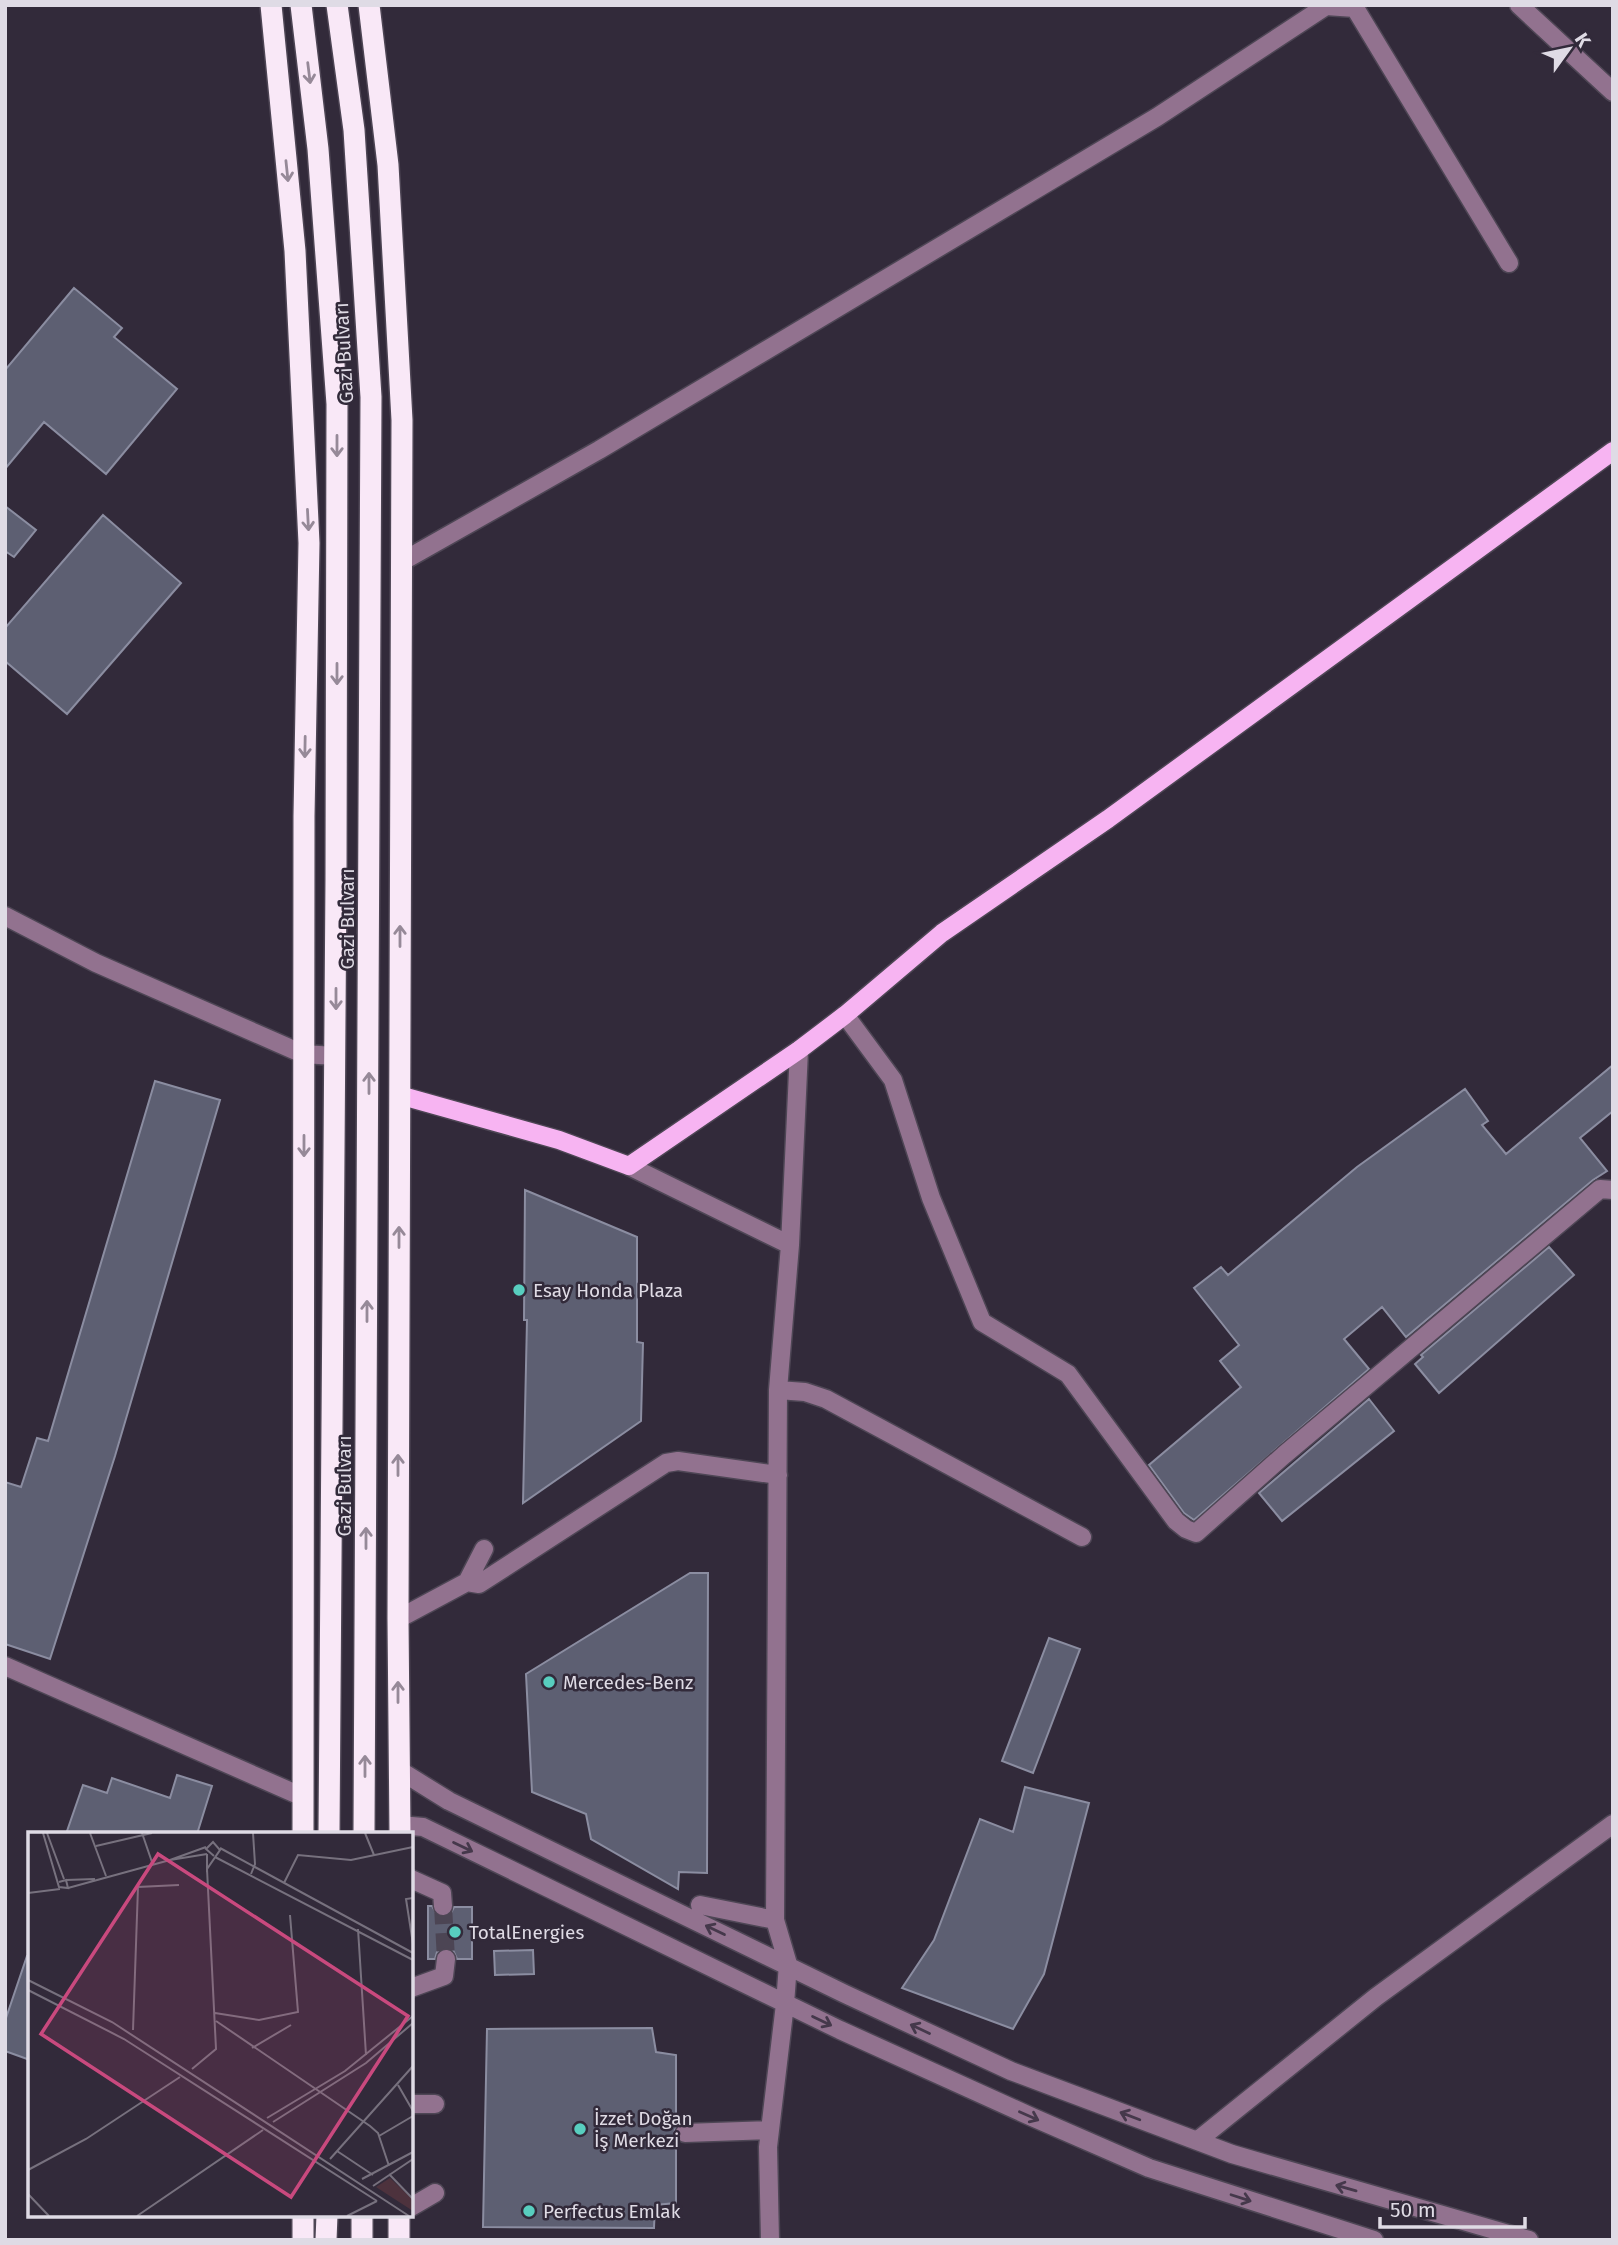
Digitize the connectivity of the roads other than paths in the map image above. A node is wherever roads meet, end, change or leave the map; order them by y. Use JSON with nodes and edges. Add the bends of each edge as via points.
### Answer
{"nodes":[{"id":1,"x":271,"y":5,"type":"edge"},
{"id":2,"x":301,"y":5,"type":"edge"},
{"id":3,"x":337,"y":5,"type":"edge"},
{"id":4,"x":369,"y":5,"type":"edge"},
{"id":5,"x":1528,"y":9,"type":"edge"},
{"id":6,"x":1613,"y":92,"type":"edge"},
{"id":7,"x":1509,"y":263,"type":"dead end"},
{"id":8,"x":1613,"y":451,"type":"edge"},
{"id":9,"x":403,"y":561,"type":"junction"},
{"id":10,"x":5,"y":916,"type":"edge"},
{"id":11,"x":845,"y":1015,"type":"junction"},
{"id":12,"x":799,"y":1050,"type":"junction"},
{"id":13,"x":303,"y":1054,"type":"junction"},
{"id":14,"x":335,"y":1056,"type":"junction"},
{"id":15,"x":399,"y":1095,"type":"junction"},
{"id":16,"x":629,"y":1167,"type":"junction"},
{"id":17,"x":1613,"y":1191,"type":"edge"},
{"id":18,"x":790,"y":1245,"type":"junction"},
{"id":19,"x":778,"y":1390,"type":"junction"},
{"id":20,"x":778,"y":1475,"type":"junction"},
{"id":21,"x":1082,"y":1537,"type":"dead end"},
{"id":22,"x":484,"y":1549,"type":"dead end"},
{"id":23,"x":467,"y":1582,"type":"junction"},
{"id":24,"x":398,"y":1619,"type":"junction"},
{"id":25,"x":5,"y":1665,"type":"edge"},
{"id":26,"x":399,"y":1770,"type":"junction"},
{"id":27,"x":303,"y":1797,"type":"junction"},
{"id":28,"x":1613,"y":1824,"type":"edge"},
{"id":29,"x":400,"y":1830,"type":"edge"},
{"id":30,"x":303,"y":1832,"type":"edge"},
{"id":31,"x":329,"y":1832,"type":"edge"},
{"id":32,"x":364,"y":1832,"type":"edge"},
{"id":33,"x":413,"y":1880,"type":"edge"},
{"id":34,"x":699,"y":1905,"type":"dead end"},
{"id":35,"x":443,"y":1906,"type":"tunnel mouth"},
{"id":36,"x":775,"y":1920,"type":"junction"},
{"id":37,"x":446,"y":1959,"type":"tunnel mouth"},
{"id":38,"x":788,"y":1964,"type":"junction"},
{"id":39,"x":413,"y":1987,"type":"edge"},
{"id":40,"x":785,"y":2004,"type":"junction"},
{"id":41,"x":413,"y":2104,"type":"edge"},
{"id":42,"x":435,"y":2104,"type":"dead end"},
{"id":43,"x":770,"y":2130,"type":"junction"},
{"id":44,"x":685,"y":2133,"type":"dead end"},
{"id":45,"x":1197,"y":2141,"type":"junction"},
{"id":46,"x":435,"y":2193,"type":"dead end"},
{"id":47,"x":413,"y":2206,"type":"edge"},
{"id":48,"x":303,"y":2217,"type":"edge"},
{"id":49,"x":327,"y":2217,"type":"edge"},
{"id":50,"x":362,"y":2217,"type":"edge"},
{"id":51,"x":399,"y":2217,"type":"edge"},
{"id":52,"x":1370,"y":2239,"type":"edge"},
{"id":53,"x":303,"y":2240,"type":"edge"},
{"id":54,"x":326,"y":2240,"type":"edge"},
{"id":55,"x":362,"y":2240,"type":"edge"},
{"id":56,"x":399,"y":2240,"type":"edge"},
{"id":57,"x":770,"y":2240,"type":"edge"},
{"id":58,"x":1529,"y":2240,"type":"edge"}],
"edges":[{"from":1,"to":13,"type":"highway","one_way":true,"via":[[295,251],[309,543]]},
{"from":2,"to":14,"type":"highway","name":"Gazi Bulvarı","one_way":true,"via":[[318,149],[337,404]]},
{"from":32,"to":3,"type":"highway","name":"Gazi Bulvarı","one_way":true,"via":[[370,397],[354,130]]},
{"from":4,"to":9,"type":"highway","via":[[389,178],[402,420]]},
{"from":5,"to":6,"type":"street"},
{"from":7,"to":9,"type":"street","via":[[1354,8],[1326,6],[1133,131],[611,443]]},
{"from":8,"to":11,"type":"main road","via":[[1108,819],[942,933]]},
{"from":15,"to":9,"type":"highway","one_way":true},
{"from":10,"to":13,"type":"street","via":[[96,963]]},
{"from":11,"to":12,"type":"main road"},
{"from":11,"to":17,"type":"street","via":[[893,1080],[931,1198],[982,1322],[1068,1374],[1176,1521],[1196,1533],[1600,1189]]},
{"from":12,"to":16,"type":"main road"},
{"from":12,"to":18,"type":"street"},
{"from":13,"to":14,"type":"street"},
{"from":13,"to":27,"type":"highway","one_way":true},
{"from":14,"to":31,"type":"highway","name":"Gazi Bulvarı"},
{"from":15,"to":16,"type":"main road","via":[[559,1140]]},
{"from":24,"to":15,"type":"highway","one_way":true},
{"from":16,"to":18,"type":"street"},
{"from":18,"to":19,"type":"street"},
{"from":19,"to":20,"type":"street"},
{"from":19,"to":21,"type":"street","via":[[825,1399]]},
{"from":20,"to":23,"type":"street","via":[[666,1463],[479,1584]]},
{"from":20,"to":36,"type":"street"},
{"from":22,"to":23,"type":"street"},
{"from":23,"to":24,"type":"street"},
{"from":26,"to":24,"type":"highway","one_way":true},
{"from":25,"to":27,"type":"street"},
{"from":26,"to":29,"type":"highway"},
{"from":38,"to":26,"type":"street","one_way":true,"via":[[449,1801]]},
{"from":27,"to":30,"type":"highway"},
{"from":28,"to":45,"type":"street","via":[[1376,1997]]},
{"from":29,"to":40,"type":"street","one_way":true,"via":[[423,1827]]},
{"from":33,"to":35,"type":"street","via":[[442,1893]]},
{"from":34,"to":36,"type":"street"},
{"from":36,"to":38,"type":"street"},
{"from":37,"to":39,"type":"street","via":[[444,1976]]},
{"from":38,"to":40,"type":"street"},
{"from":45,"to":38,"type":"street","one_way":true,"via":[[1011,2071]]},
{"from":40,"to":43,"type":"street"},
{"from":40,"to":52,"type":"street","one_way":true,"via":[[1149,2168]]},
{"from":41,"to":42,"type":"street"},
{"from":43,"to":44,"type":"street"},
{"from":43,"to":57,"type":"street"},
{"from":58,"to":45,"type":"street","one_way":true},
{"from":46,"to":47,"type":"street"},
{"from":48,"to":53,"type":"highway"},
{"from":49,"to":54,"type":"highway"},
{"from":50,"to":55,"type":"highway"},
{"from":51,"to":56,"type":"highway"}]}
